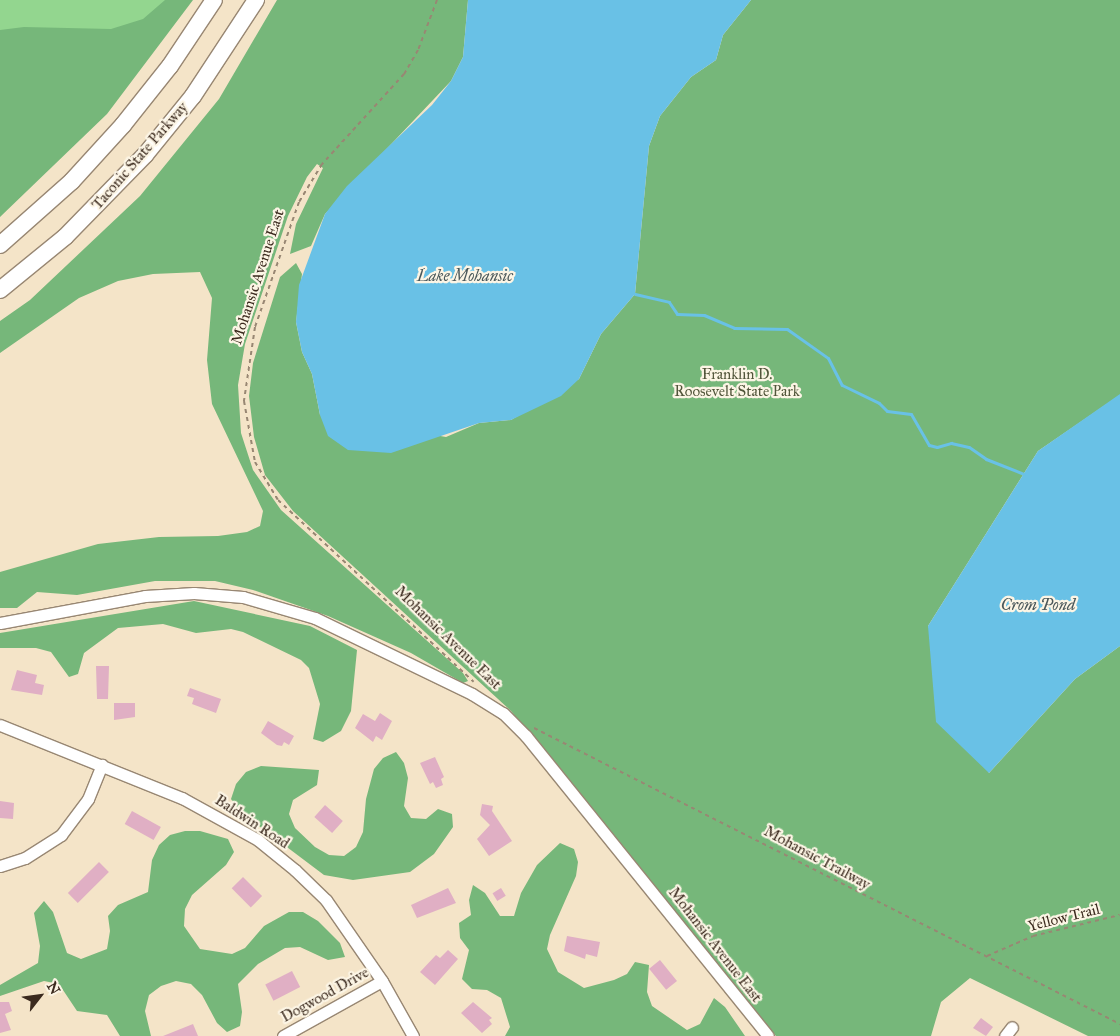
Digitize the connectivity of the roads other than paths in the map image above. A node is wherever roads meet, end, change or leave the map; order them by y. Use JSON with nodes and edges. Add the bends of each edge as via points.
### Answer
{"nodes":[{"id":1,"x":214,"y":0,"type":"edge"},
{"id":2,"x":256,"y":0,"type":"edge"},
{"id":3,"x":0,"y":245,"type":"edge"},
{"id":4,"x":36,"y":262,"type":"junction"},
{"id":5,"x":0,"y":290,"type":"edge"},
{"id":6,"x":0,"y":295,"type":"edge"},
{"id":7,"x":0,"y":623,"type":"edge"},
{"id":8,"x":0,"y":726,"type":"edge"},
{"id":9,"x":102,"y":765,"type":"junction"},
{"id":10,"x":0,"y":866,"type":"edge"},
{"id":11,"x":382,"y":981,"type":"junction"},
{"id":12,"x":283,"y":1036,"type":"edge"},
{"id":13,"x":413,"y":1036,"type":"edge"},
{"id":14,"x":768,"y":1036,"type":"edge"}],
"edges":[{"from":1,"to":3,"type":"highway","via":[[170,66],[111,139],[51,200]]},
{"from":2,"to":4,"type":"highway","name":"Taconic State Parkway","via":[[215,64],[157,140],[92,210]]},
{"from":4,"to":5,"type":"highway","name":"Taconic State Parkway"},
{"from":4,"to":6,"type":"highway"},
{"from":7,"to":14,"type":"street","name":"Mohansic Avenue East","via":[[146,596],[194,593],[243,597],[315,618],[472,694],[502,713],[526,736]]},
{"from":8,"to":9,"type":"street","name":"Baldwin Road"},
{"from":9,"to":10,"type":"street","via":[[88,799],[61,835],[25,858]]},
{"from":9,"to":11,"type":"street","name":"Baldwin Road","via":[[204,809],[258,840],[296,870],[326,900]]},
{"from":11,"to":12,"type":"street","name":"Dogwood Drive"},
{"from":11,"to":13,"type":"street","name":"Baldwin Road"}]}
